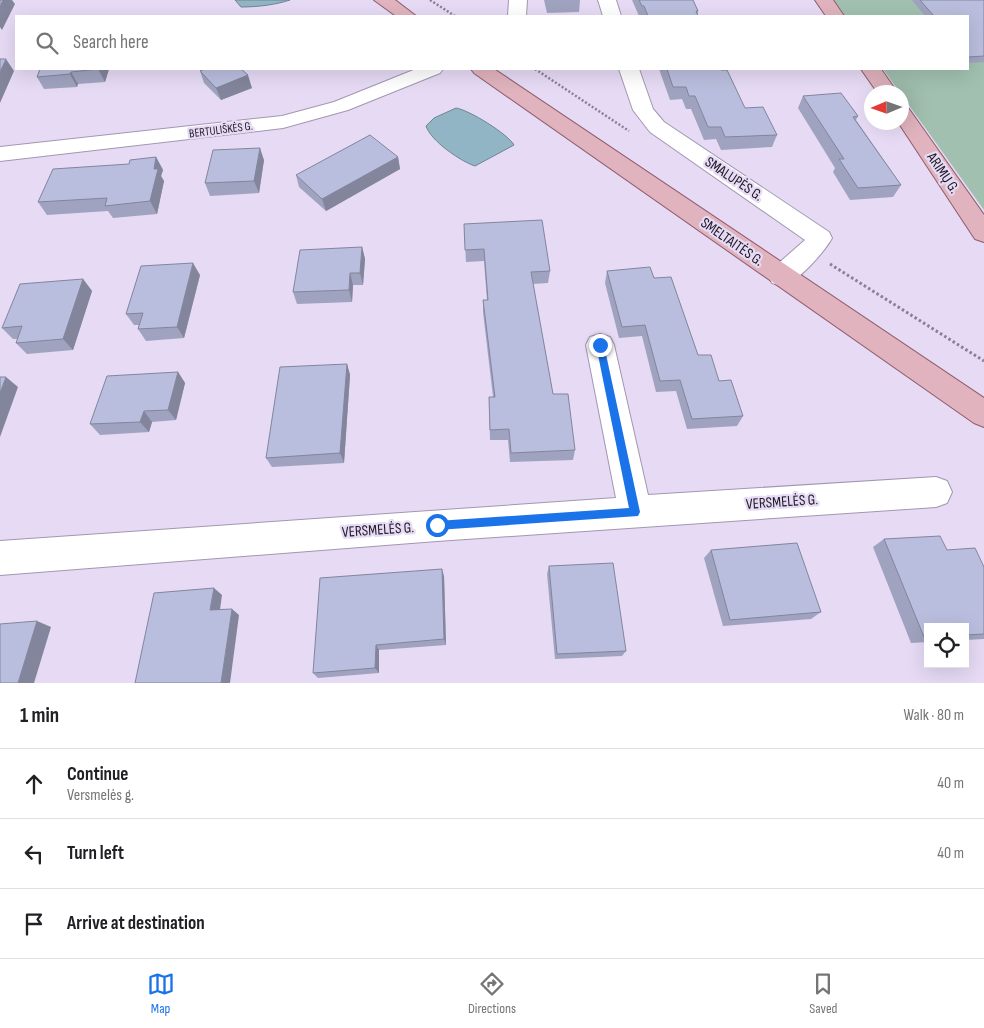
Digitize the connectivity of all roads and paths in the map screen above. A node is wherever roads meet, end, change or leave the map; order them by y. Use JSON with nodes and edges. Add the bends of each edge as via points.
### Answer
{"nodes":[{"id":1,"x":383,"y":0,"type":"edge"},
{"id":2,"x":430,"y":0,"type":"edge"},
{"id":3,"x":518,"y":0,"type":"edge"},
{"id":4,"x":607,"y":0,"type":"edge"},
{"id":5,"x":824,"y":0,"type":"edge"},
{"id":6,"x":405,"y":15,"type":"edge"},
{"id":7,"x":453,"y":15,"type":"edge"},
{"id":8,"x":517,"y":15,"type":"edge"},
{"id":9,"x":612,"y":15,"type":"edge"},
{"id":10,"x":834,"y":15,"type":"edge"},
{"id":11,"x":430,"y":70,"type":"edge"},
{"id":12,"x":482,"y":70,"type":"edge"},
{"id":13,"x":629,"y":70,"type":"edge"},
{"id":14,"x":872,"y":70,"type":"edge"},
{"id":15,"x":882,"y":85,"type":"edge"},
{"id":16,"x":909,"y":123,"type":"edge"},
{"id":17,"x":0,"y":154,"type":"edge"},
{"id":18,"x":984,"y":233,"type":"edge"},
{"id":19,"x":781,"y":276,"type":"junction"},
{"id":20,"x":600,"y":345,"type":"dead end"},
{"id":21,"x":984,"y":414,"type":"edge"},
{"id":22,"x":936,"y":492,"type":"dead end"},
{"id":23,"x":635,"y":512,"type":"junction"},
{"id":24,"x":0,"y":558,"type":"edge"}],
"edges":[{"from":1,"to":6,"type":"main road"},
{"from":2,"to":7,"type":"path"},
{"from":3,"to":8,"type":"street"},
{"from":4,"to":9,"type":"street"},
{"from":5,"to":10,"type":"main road"},
{"from":11,"to":17,"type":"street","name":"BERTULIŠKĖS G.","via":[[341,106],[283,122]]},
{"from":12,"to":19,"type":"main road","name":"SMELTAITĖS G."},
{"from":13,"to":19,"type":"street","name":"SMALUPĖS G.","via":[[643,110],[657,127],[820,238]]},
{"from":14,"to":15,"type":"main road"},
{"from":16,"to":18,"type":"main road","name":"ARIMŲ G."},
{"from":19,"to":21,"type":"main road","name":"SMELTAITĖS G."},
{"from":20,"to":23,"type":"street"},
{"from":22,"to":23,"type":"street","name":"VERSMELĖS G."},
{"from":23,"to":24,"type":"street","name":"VERSMELĖS G."}]}
